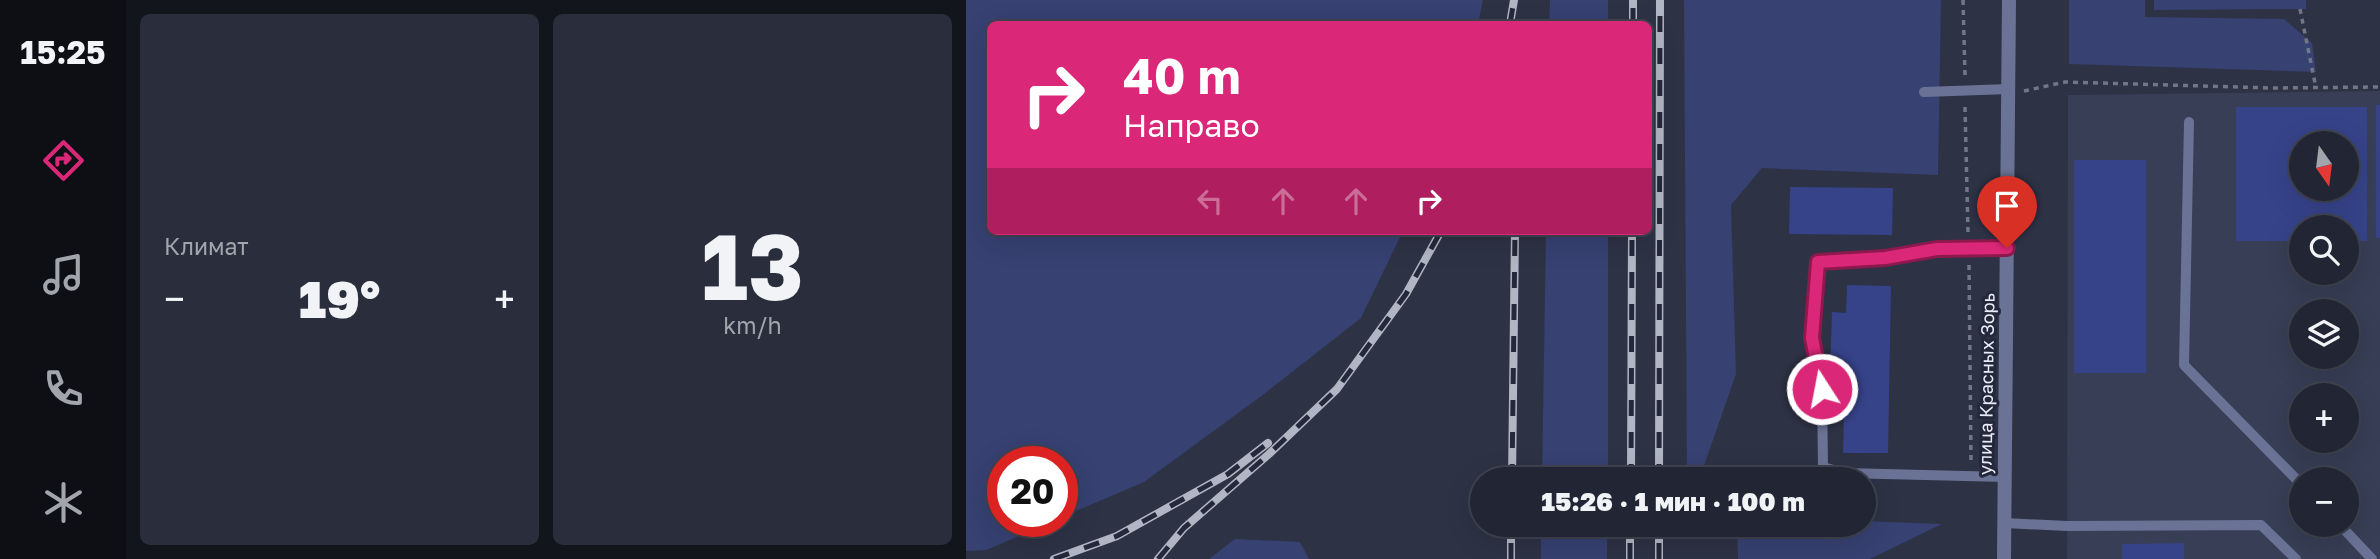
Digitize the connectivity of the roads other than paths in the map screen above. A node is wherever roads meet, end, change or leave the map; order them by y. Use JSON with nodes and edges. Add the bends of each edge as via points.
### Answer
{"nodes":[{"id":1,"x":2009,"y":0,"type":"edge"},
{"id":2,"x":1924,"y":92,"type":"dead end"},
{"id":3,"x":2009,"y":92,"type":"junction"},
{"id":4,"x":2189,"y":122,"type":"dead end"},
{"id":5,"x":2007,"y":248,"type":"junction"},
{"id":6,"x":2289,"y":472,"type":"edge"},
{"id":7,"x":2005,"y":477,"type":"junction"},
{"id":8,"x":2004,"y":523,"type":"junction"},
{"id":9,"x":2351,"y":537,"type":"edge"},
{"id":10,"x":2004,"y":559,"type":"edge"},
{"id":11,"x":2296,"y":559,"type":"edge"},
{"id":12,"x":2372,"y":559,"type":"edge"}],
"edges":[{"from":1,"to":3,"type":"street","name":"улица Красных Зорь"},
{"from":2,"to":3,"type":"lane"},
{"from":3,"to":5,"type":"street","name":"улица Красных Зорь"},
{"from":4,"to":6,"type":"lane","via":[[2184,365]]},
{"from":5,"to":7,"type":"street","name":"улица Красных Зорь"},
{"from":5,"to":7,"type":"lane","via":[[1937,249],[1818,262],[1812,338],[1822,389],[1823,467],[1844,473]]},
{"from":7,"to":8,"type":"street","name":"улица Красных Зорь"},
{"from":8,"to":10,"type":"street","name":"улица Красных Зорь"},
{"from":8,"to":11,"type":"lane","via":[[2261,526]]},
{"from":9,"to":12,"type":"lane"}]}
